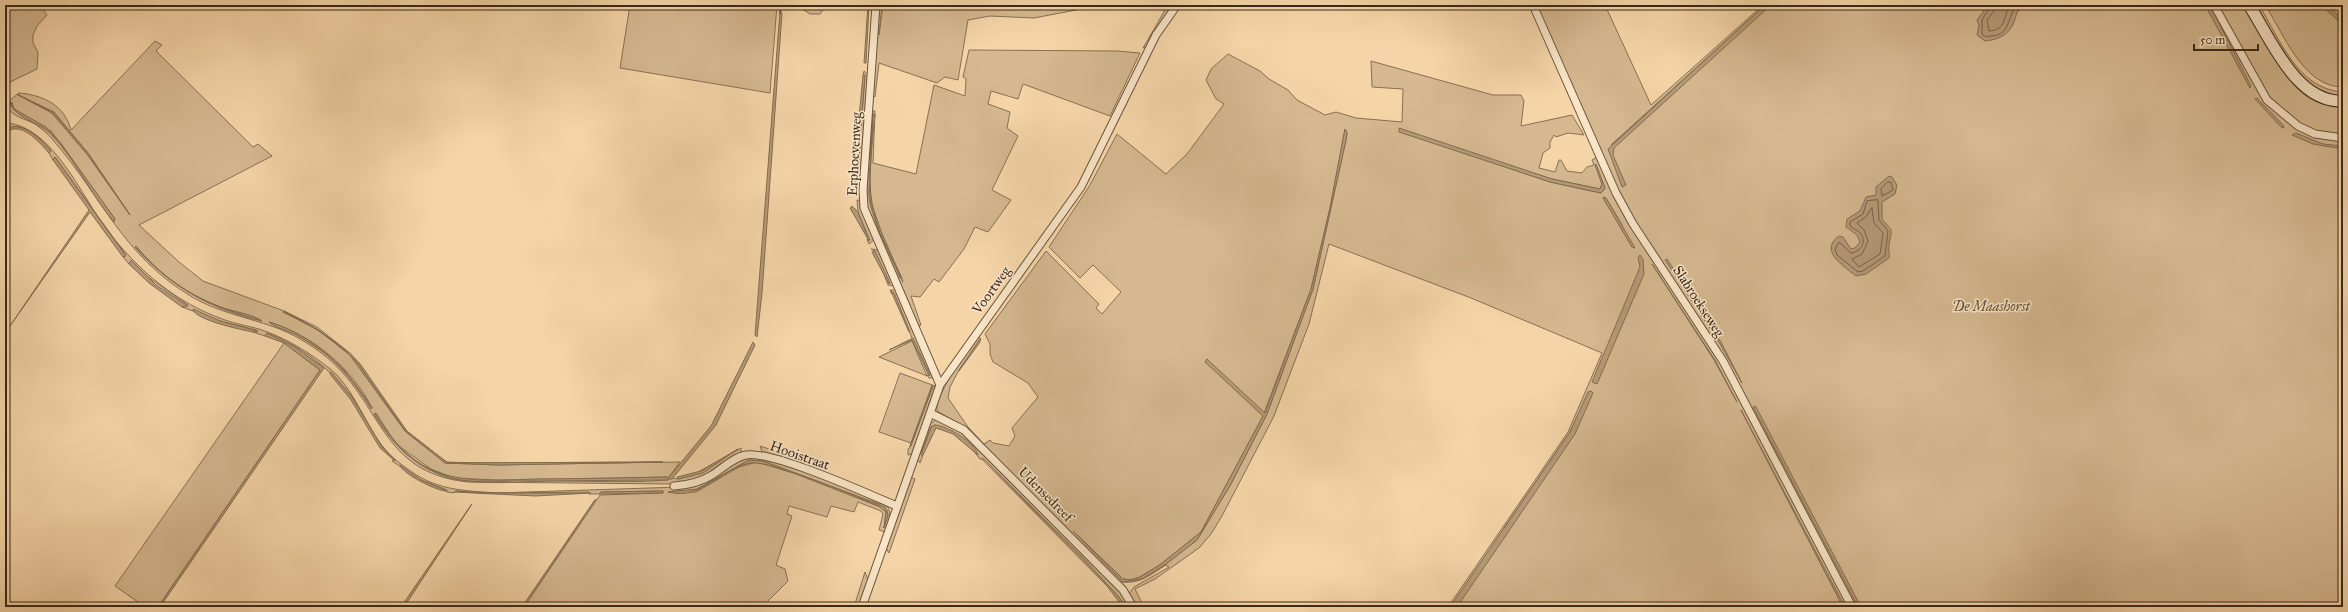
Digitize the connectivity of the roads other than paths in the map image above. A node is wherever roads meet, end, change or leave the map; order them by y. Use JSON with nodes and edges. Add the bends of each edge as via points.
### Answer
{"nodes":[{"id":1,"x":876,"y":5,"type":"edge"},
{"id":2,"x":1177,"y":5,"type":"edge"},
{"id":3,"x":1533,"y":5,"type":"edge"},
{"id":4,"x":2214,"y":5,"type":"edge"},
{"id":5,"x":2249,"y":5,"type":"edge"},
{"id":6,"x":2343,"y":101,"type":"edge"},
{"id":7,"x":2343,"y":138,"type":"edge"},
{"id":8,"x":940,"y":385,"type":"junction"},
{"id":9,"x":930,"y":413,"type":"junction"},
{"id":10,"x":674,"y":486,"type":"dead end"},
{"id":11,"x":897,"y":506,"type":"junction"},
{"id":12,"x":862,"y":607,"type":"edge"},
{"id":13,"x":1133,"y":607,"type":"edge"},
{"id":14,"x":1852,"y":607,"type":"edge"}],
"edges":[{"from":1,"to":8,"type":"street","name":"Erphoevenweg","via":[[863,190],[864,208]]},
{"from":2,"to":8,"type":"street","name":"Voortweg","via":[[1156,35],[1081,187]]},
{"from":3,"to":14,"type":"street","name":"Slabroekseweg","via":[[1616,193],[1723,361]]},
{"from":4,"to":7,"type":"street","via":[[2267,100],[2298,126],[2315,134]]},
{"from":5,"to":6,"type":"street","via":[[2295,79],[2307,91],[2320,97]]},
{"from":8,"to":9,"type":"street","name":"Voortweg"},
{"from":9,"to":11,"type":"street","name":"Voortweg"},
{"from":9,"to":13,"type":"street","name":"Udensedreef","via":[[964,430],[1123,590]]},
{"from":10,"to":11,"type":"street","name":"Hooistraat","via":[[690,484],[710,476],[744,455],[758,454]]},
{"from":11,"to":12,"type":"street","name":"Voortweg"}]}
